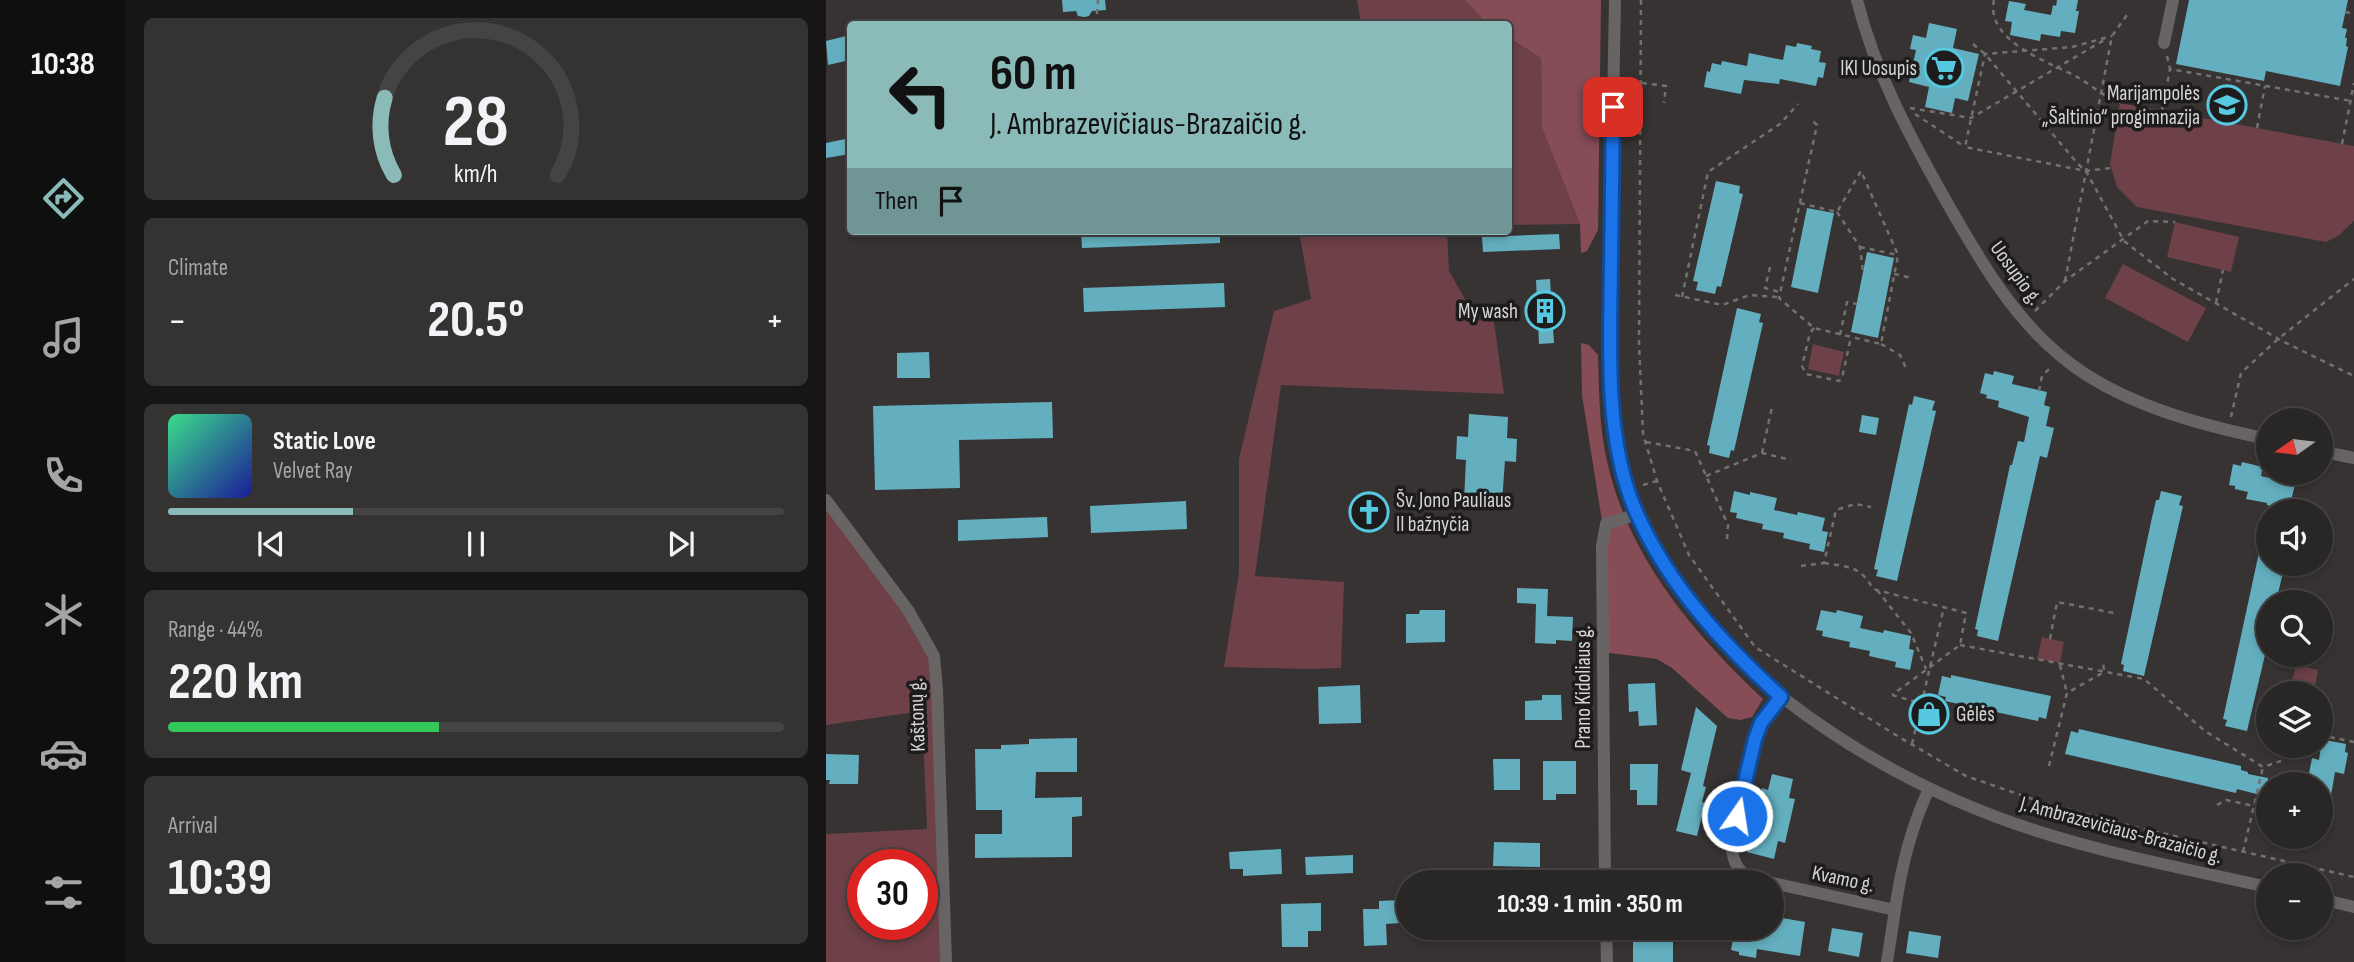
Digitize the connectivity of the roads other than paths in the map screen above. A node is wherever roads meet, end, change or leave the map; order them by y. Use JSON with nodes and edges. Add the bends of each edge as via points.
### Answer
{"nodes":[{"id":1,"x":1615,"y":0,"type":"edge"},
{"id":2,"x":1857,"y":0,"type":"edge"},
{"id":3,"x":2173,"y":0,"type":"edge"},
{"id":4,"x":2164,"y":43,"type":"road end"},
{"id":5,"x":2256,"y":436,"type":"edge"},
{"id":6,"x":2333,"y":454,"type":"edge"},
{"id":7,"x":2354,"y":458,"type":"edge"},
{"id":8,"x":826,"y":500,"type":"edge"},
{"id":9,"x":1637,"y":513,"type":"junction"},
{"id":10,"x":1781,"y":697,"type":"junction"},
{"id":11,"x":1928,"y":789,"type":"junction"},
{"id":12,"x":1605,"y":870,"type":"edge"},
{"id":13,"x":1739,"y":870,"type":"edge"},
{"id":14,"x":2256,"y":884,"type":"edge"},
{"id":15,"x":1784,"y":885,"type":"edge"},
{"id":16,"x":2333,"y":902,"type":"edge"},
{"id":17,"x":2354,"y":907,"type":"edge"},
{"id":18,"x":1895,"y":910,"type":"junction"},
{"id":19,"x":1606,"y":940,"type":"edge"},
{"id":20,"x":946,"y":962,"type":"edge"},
{"id":21,"x":1606,"y":962,"type":"edge"},
{"id":22,"x":1887,"y":962,"type":"edge"}],
"edges":[{"from":1,"to":9,"type":"street","name":"J. Ambrazevičiaus-Brazaičio g.","via":[[1612,391],[1621,460]]},
{"from":2,"to":5,"type":"street","name":"Uosupio g.","via":[[1886,87],[1961,226],[2011,303],[2061,357],[2110,389],[2220,429]]},
{"from":3,"to":4,"type":"street"},
{"from":6,"to":7,"type":"street"},
{"from":8,"to":20,"type":"street","name":"Kaštonų g.","via":[[908,610],[934,656]]},
{"from":9,"to":10,"type":"street","name":"J. Ambrazevičiaus-Brazaičio g.","via":[[1691,604]]},
{"from":9,"to":12,"type":"street","name":"Prano Kidoliaus g.","via":[[1606,524],[1602,546]]},
{"from":10,"to":11,"type":"street","name":"J. Ambrazevičiaus-Brazaičio g."},
{"from":10,"to":13,"type":"street","via":[[1755,739],[1731,842]]},
{"from":11,"to":14,"type":"street","name":"J. Ambrazevičiaus-Brazaičio g.","via":[[2076,842]]},
{"from":11,"to":18,"type":"street","via":[[1916,817]]},
{"from":15,"to":18,"type":"street","name":"Kvamo g."},
{"from":16,"to":17,"type":"street"},
{"from":18,"to":22,"type":"street","name":"Kvamo g."},
{"from":19,"to":21,"type":"street"}]}
